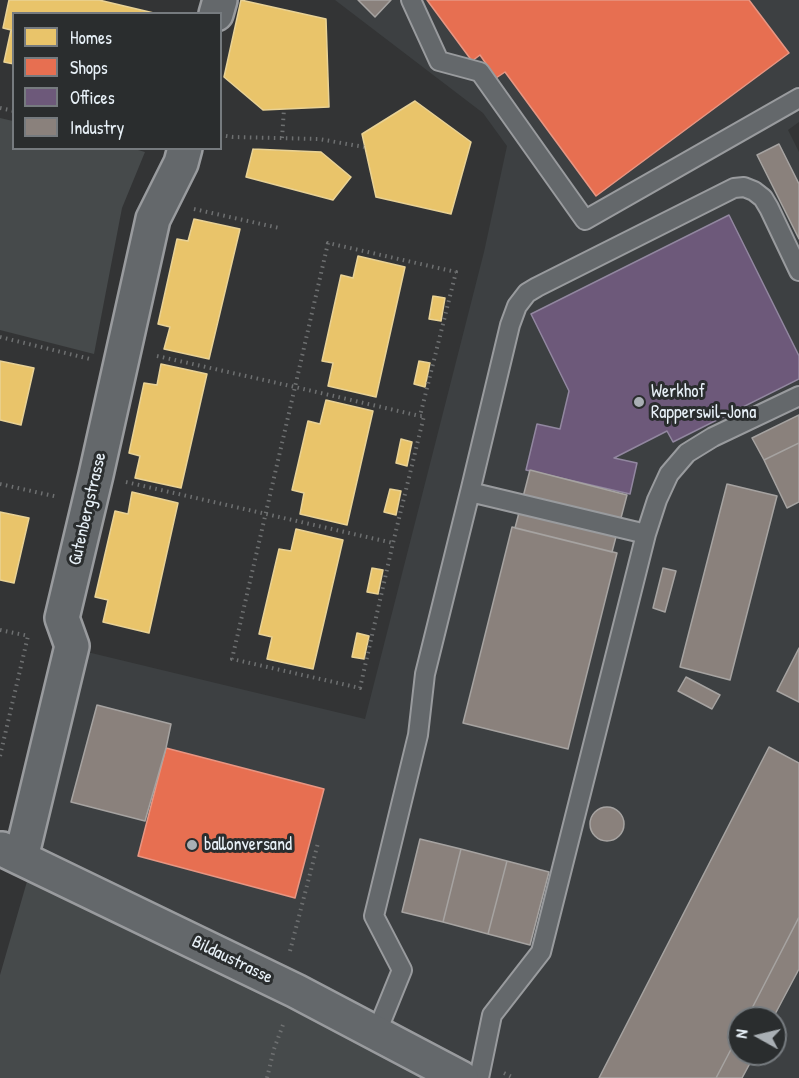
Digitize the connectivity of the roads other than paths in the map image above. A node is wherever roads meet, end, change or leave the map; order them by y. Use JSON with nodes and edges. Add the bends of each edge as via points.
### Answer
{"nodes":[{"id":1,"x":411,"y":0,"type":"edge"},
{"id":2,"x":799,"y":98,"type":"edge"},
{"id":3,"x":183,"y":156,"type":"edge"},
{"id":4,"x":799,"y":271,"type":"edge"},
{"id":5,"x":799,"y":396,"type":"edge"},
{"id":6,"x":470,"y":492,"type":"junction"},
{"id":7,"x":646,"y":534,"type":"junction"},
{"id":8,"x":10,"y":853,"type":"edge"},
{"id":9,"x":376,"y":1034,"type":"junction"},
{"id":10,"x":461,"y":1078,"type":"edge"},
{"id":11,"x":479,"y":1078,"type":"edge"}],
"edges":[{"from":1,"to":2,"type":"lane","via":[[439,61],[480,72],[585,220]]},
{"from":3,"to":8,"type":"street","name":"Gutenbergstrasse","via":[[153,219],[62,618],[72,646]]},
{"from":4,"to":6,"type":"lane","via":[[770,208],[763,198],[744,187],[734,188],[537,286],[517,306],[510,325]]},
{"from":5,"to":7,"type":"lane","via":[[713,436],[687,453],[669,474]]},
{"from":6,"to":7,"type":"lane"},
{"from":6,"to":9,"type":"lane","via":[[425,674],[418,735],[374,916],[402,970]]},
{"from":7,"to":11,"type":"lane","via":[[541,952],[492,1015]]},
{"from":8,"to":9,"type":"street","name":"Bildaustrasse","via":[[289,987]]},
{"from":9,"to":10,"type":"street","name":"Bildaustrasse"}]}
